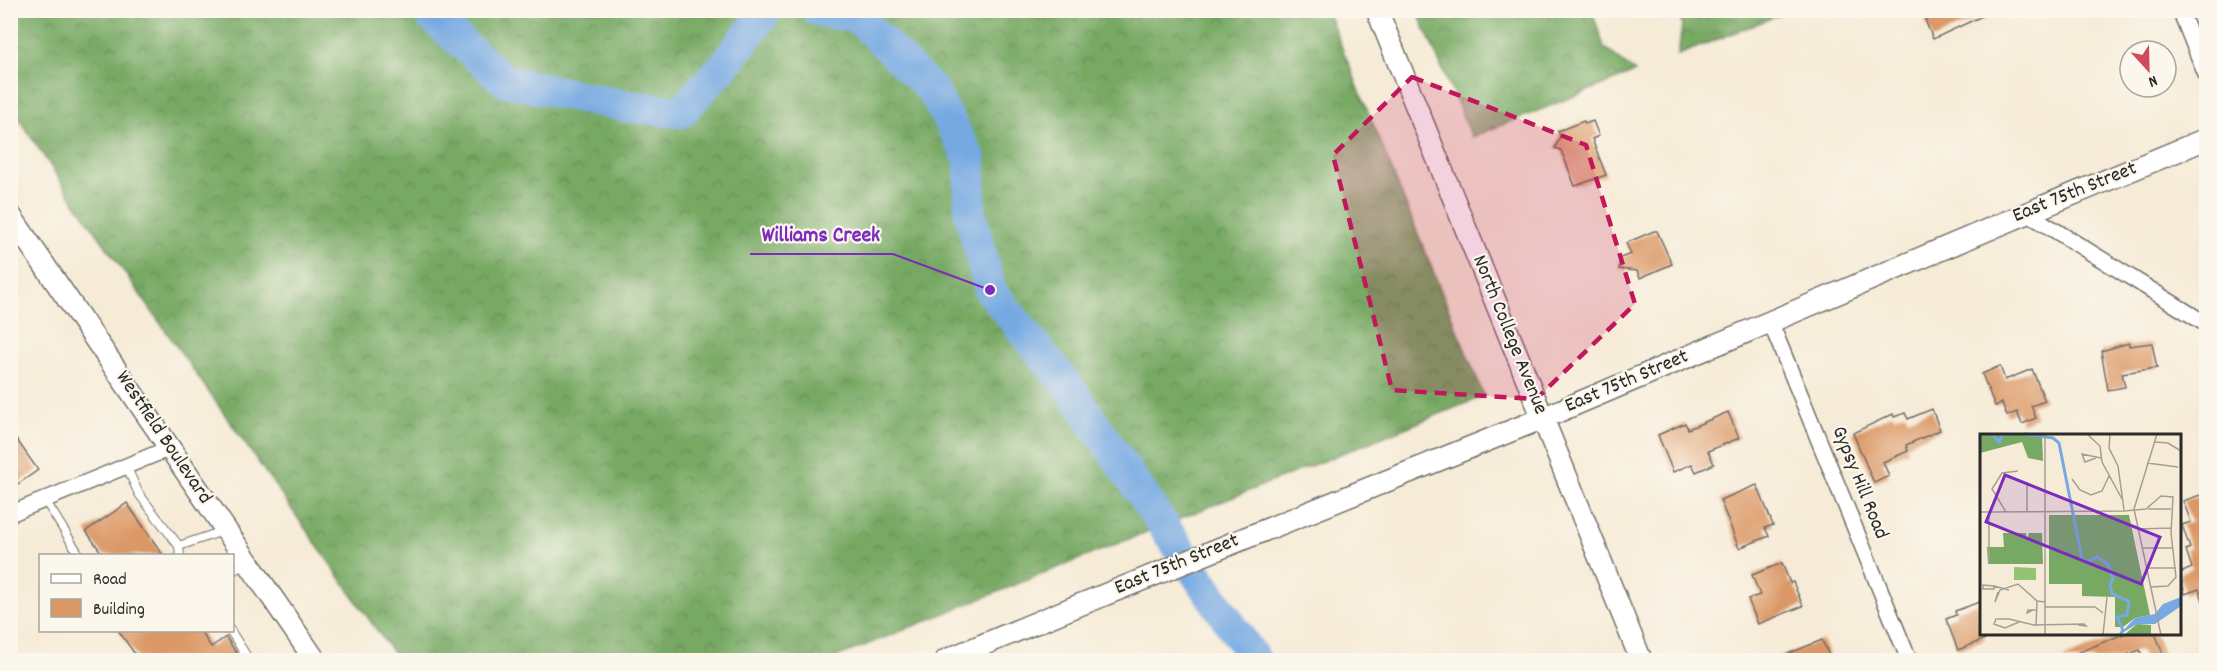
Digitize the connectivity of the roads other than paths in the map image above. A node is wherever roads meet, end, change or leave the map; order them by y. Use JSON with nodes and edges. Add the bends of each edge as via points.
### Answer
{"nodes":[{"id":1,"x":1377,"y":10,"type":"edge"},
{"id":2,"x":2180,"y":10,"type":"edge"},
{"id":3,"x":2206,"y":75,"type":"edge"},
{"id":4,"x":2206,"y":139,"type":"edge"},
{"id":5,"x":2027,"y":213,"type":"junction"},
{"id":6,"x":12,"y":221,"type":"edge"},
{"id":7,"x":1770,"y":321,"type":"junction"},
{"id":8,"x":2206,"y":324,"type":"edge"},
{"id":9,"x":1543,"y":418,"type":"junction"},
{"id":10,"x":170,"y":448,"type":"junction"},
{"id":11,"x":126,"y":466,"type":"junction"},
{"id":12,"x":45,"y":500,"type":"junction"},
{"id":13,"x":10,"y":514,"type":"edge"},
{"id":14,"x":225,"y":530,"type":"junction"},
{"id":15,"x":179,"y":546,"type":"junction"},
{"id":16,"x":79,"y":554,"type":"edge"},
{"id":17,"x":180,"y":554,"type":"edge"},
{"id":18,"x":240,"y":567,"type":"edge"},
{"id":19,"x":231,"y":632,"type":"edge"},
{"id":20,"x":249,"y":660,"type":"edge"},
{"id":21,"x":315,"y":660,"type":"edge"},
{"id":22,"x":946,"y":660,"type":"edge"},
{"id":23,"x":1641,"y":660,"type":"edge"},
{"id":24,"x":1910,"y":660,"type":"edge"}],
"edges":[{"from":1,"to":9,"type":"street","name":"North College Avenue"},
{"from":2,"to":3,"type":"street"},
{"from":4,"to":5,"type":"street","name":"East 75th Street"},
{"from":5,"to":7,"type":"street","name":"East 75th Street"},
{"from":5,"to":8,"type":"street"},
{"from":6,"to":10,"type":"street","name":"Westfield Boulevard"},
{"from":7,"to":9,"type":"street","name":"East 75th Street"},
{"from":7,"to":24,"type":"street","name":"Gypsy Hill Road"},
{"from":9,"to":22,"type":"street","name":"East 75th Street"},
{"from":9,"to":23,"type":"street","name":"North College Avenue"},
{"from":10,"to":11,"type":"street"},
{"from":10,"to":14,"type":"street","name":"Westfield Boulevard"},
{"from":11,"to":12,"type":"street"},
{"from":11,"to":15,"type":"lane","via":[[139,494]]},
{"from":12,"to":13,"type":"street"},
{"from":12,"to":16,"type":"lane"},
{"from":14,"to":15,"type":"lane"},
{"from":14,"to":18,"type":"street","name":"Westfield Boulevard"},
{"from":15,"to":17,"type":"lane"},
{"from":18,"to":21,"type":"street","name":"Westfield Boulevard"},
{"from":19,"to":20,"type":"lane"}]}
